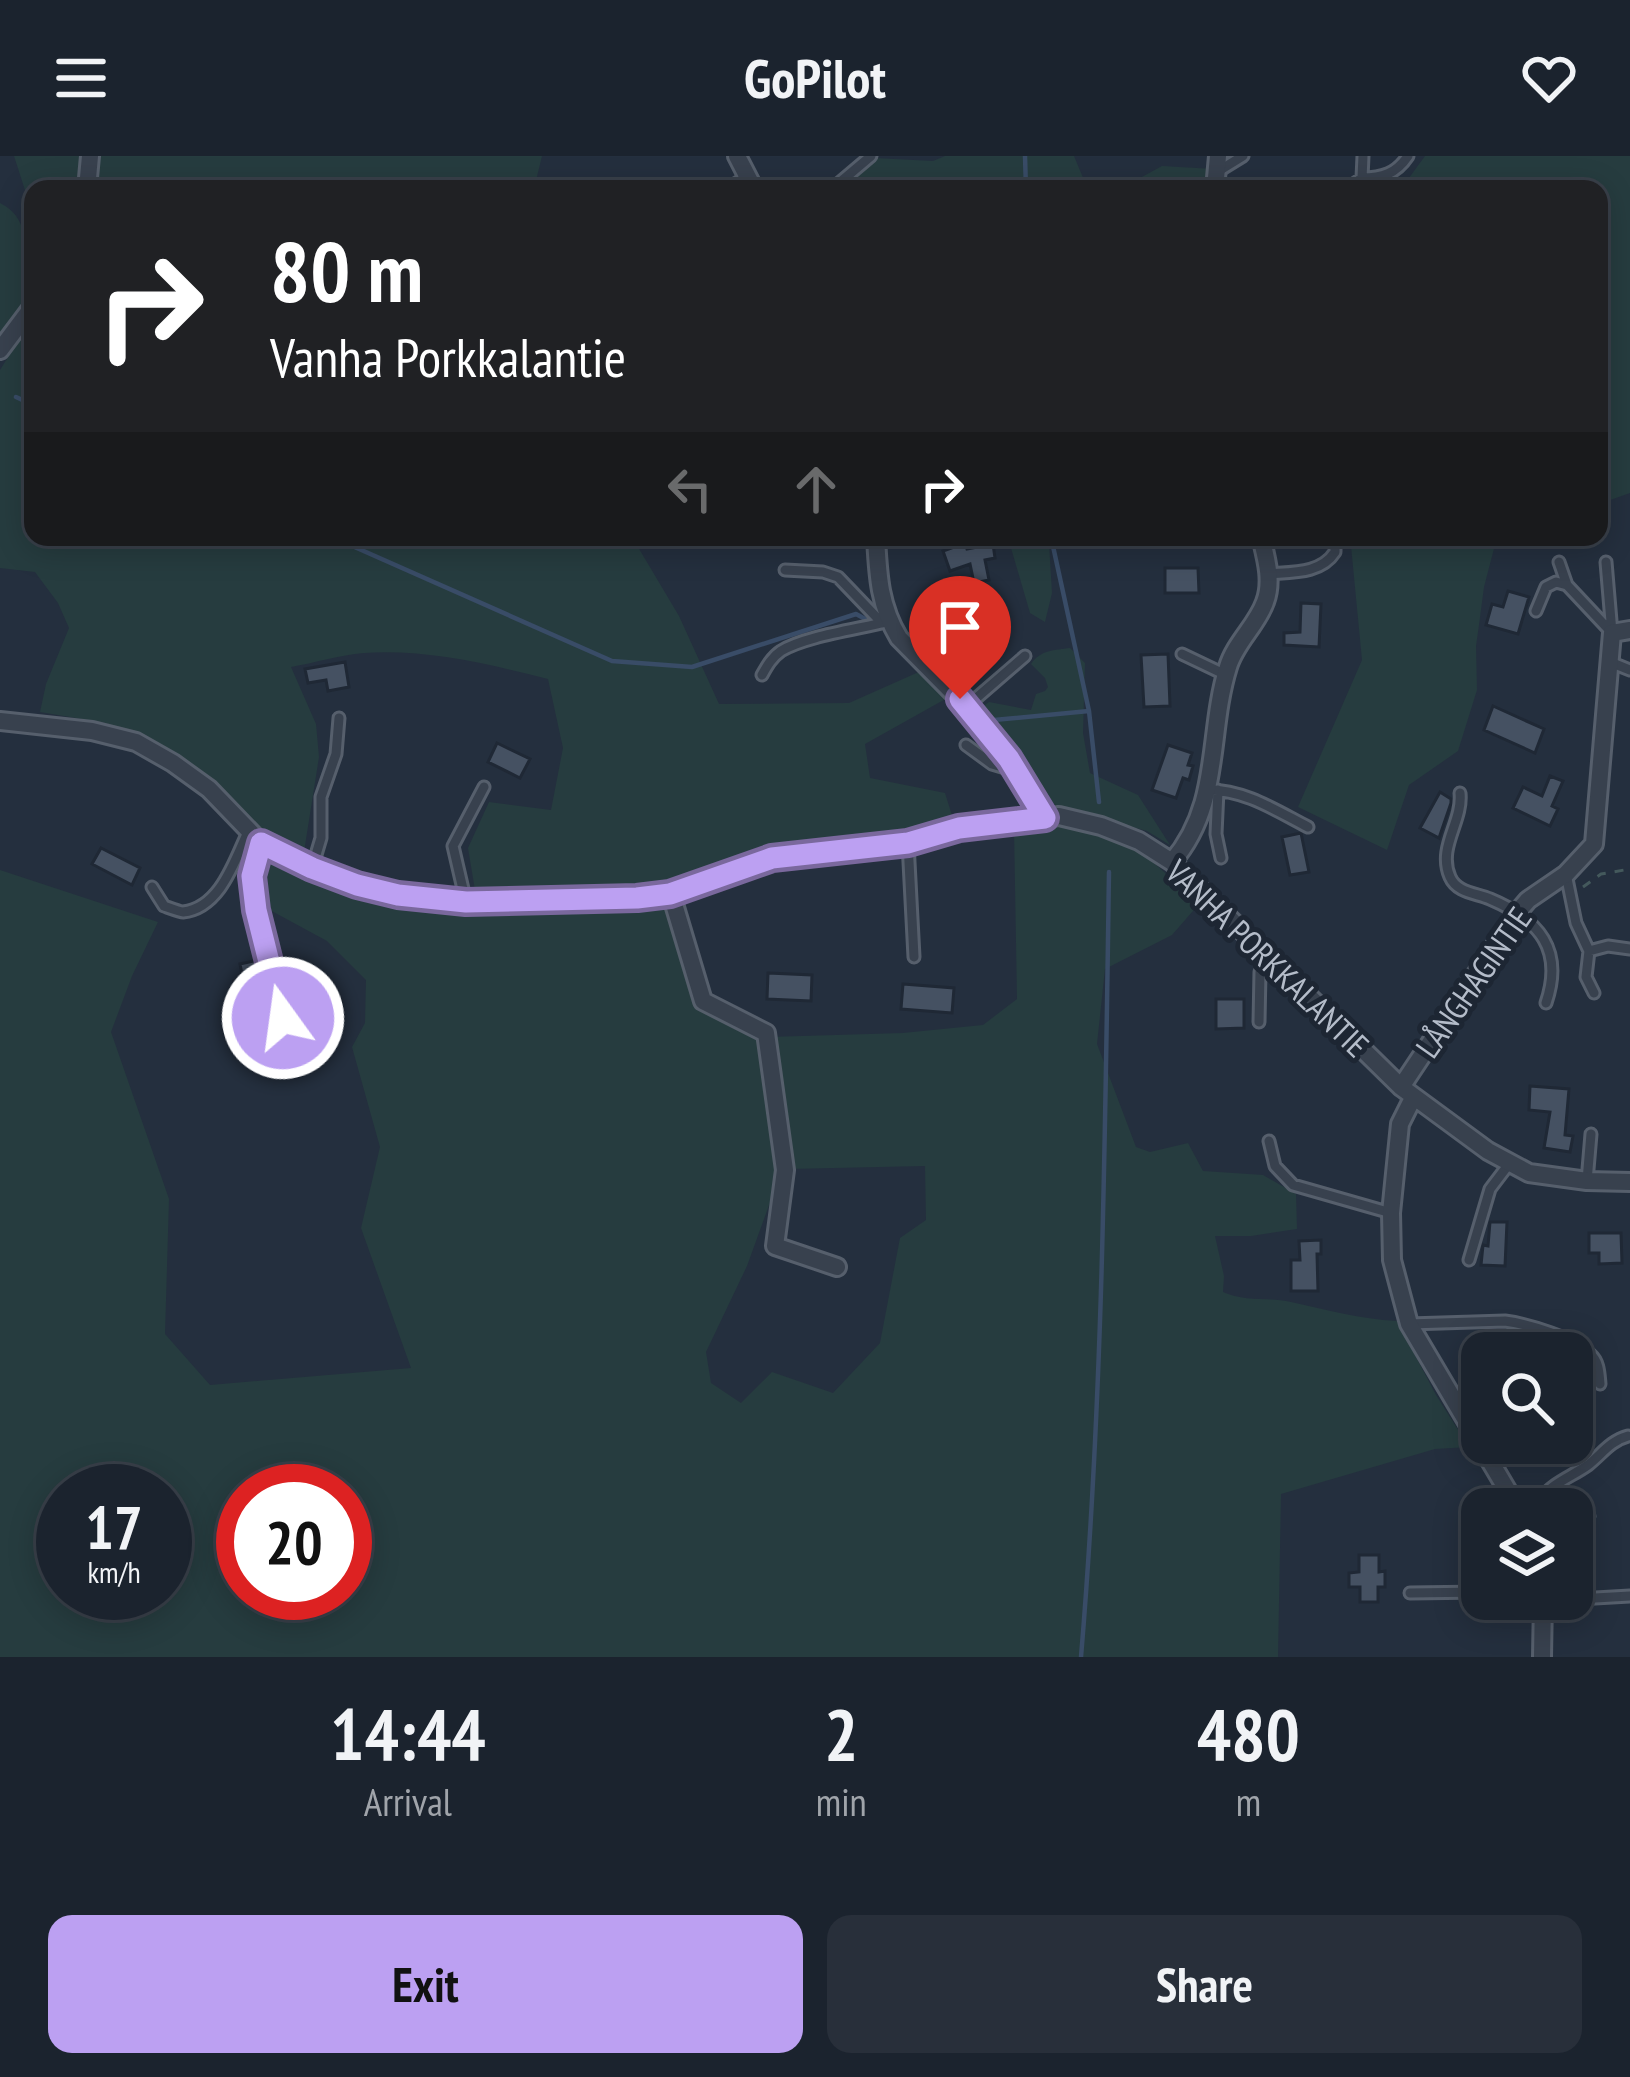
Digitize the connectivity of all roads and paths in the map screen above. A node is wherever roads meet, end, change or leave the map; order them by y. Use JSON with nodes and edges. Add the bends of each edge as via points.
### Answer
{"nodes":[{"id":1,"x":871,"y":156,"type":"edge"},
{"id":2,"x":1244,"y":156,"type":"edge"},
{"id":3,"x":1363,"y":156,"type":"edge"},
{"id":4,"x":1408,"y":156,"type":"edge"},
{"id":5,"x":1217,"y":175,"type":"edge"},
{"id":6,"x":1362,"y":178,"type":"junction"},
{"id":7,"x":843,"y":180,"type":"edge"},
{"id":8,"x":1260,"y":180,"type":"edge"},
{"id":9,"x":1359,"y":180,"type":"edge"},
{"id":10,"x":24,"y":317,"type":"edge"},
{"id":11,"x":0,"y":350,"type":"edge"},
{"id":12,"x":877,"y":546,"type":"edge"},
{"id":13,"x":1263,"y":546,"type":"edge"},
{"id":14,"x":1335,"y":546,"type":"edge"},
{"id":15,"x":1559,"y":562,"type":"dead end"},
{"id":16,"x":1606,"y":562,"type":"dead end"},
{"id":17,"x":785,"y":570,"type":"dead end"},
{"id":18,"x":1268,"y":574,"type":"junction"},
{"id":19,"x":1567,"y":585,"type":"junction"},
{"id":20,"x":1535,"y":611,"type":"dead end"},
{"id":21,"x":886,"y":622,"type":"junction"},
{"id":22,"x":1621,"y":632,"type":"edge"},
{"id":23,"x":1182,"y":654,"type":"dead end"},
{"id":24,"x":1025,"y":656,"type":"dead end"},
{"id":25,"x":1610,"y":662,"type":"junction"},
{"id":26,"x":1630,"y":670,"type":"edge"},
{"id":27,"x":762,"y":675,"type":"dead end"},
{"id":28,"x":1226,"y":675,"type":"junction"},
{"id":29,"x":966,"y":707,"type":"junction"},
{"id":30,"x":340,"y":718,"type":"dead end"},
{"id":31,"x":0,"y":721,"type":"edge"},
{"id":32,"x":966,"y":745,"type":"dead end"},
{"id":33,"x":1017,"y":772,"type":"junction"},
{"id":34,"x":484,"y":787,"type":"dead end"},
{"id":35,"x":1213,"y":790,"type":"junction"},
{"id":36,"x":1460,"y":793,"type":"dead end"},
{"id":37,"x":1045,"y":818,"type":"junction"},
{"id":38,"x":1308,"y":827,"type":"dead end"},
{"id":39,"x":255,"y":837,"type":"junction"},
{"id":40,"x":908,"y":843,"type":"junction"},
{"id":41,"x":1221,"y":858,"type":"dead end"},
{"id":42,"x":1172,"y":862,"type":"junction"},
{"id":43,"x":312,"y":868,"type":"junction"},
{"id":44,"x":1630,"y":869,"type":"edge"},
{"id":45,"x":1565,"y":874,"type":"junction"},
{"id":46,"x":152,"y":887,"type":"dead end"},
{"id":47,"x":670,"y":894,"type":"junction"},
{"id":48,"x":1571,"y":894,"type":"junction"},
{"id":49,"x":466,"y":902,"type":"junction"},
{"id":50,"x":1516,"y":914,"type":"junction"},
{"id":51,"x":1630,"y":949,"type":"edge"},
{"id":52,"x":1589,"y":951,"type":"junction"},
{"id":53,"x":914,"y":957,"type":"dead end"},
{"id":54,"x":1269,"y":959,"type":"junction"},
{"id":55,"x":1594,"y":993,"type":"dead end"},
{"id":56,"x":1546,"y":1004,"type":"dead end"},
{"id":57,"x":283,"y":1018,"type":"dead end"},
{"id":58,"x":1259,"y":1022,"type":"dead end"},
{"id":59,"x":1407,"y":1092,"type":"junction"},
{"id":60,"x":1592,"y":1134,"type":"dead end"},
{"id":61,"x":1269,"y":1141,"type":"dead end"},
{"id":62,"x":1509,"y":1164,"type":"junction"},
{"id":63,"x":1587,"y":1180,"type":"junction"},
{"id":64,"x":1630,"y":1182,"type":"edge"},
{"id":65,"x":1391,"y":1213,"type":"junction"},
{"id":66,"x":1469,"y":1260,"type":"dead end"},
{"id":67,"x":837,"y":1267,"type":"dead end"},
{"id":68,"x":1409,"y":1324,"type":"junction"},
{"id":69,"x":1600,"y":1384,"type":"dead end"},
{"id":70,"x":1628,"y":1436,"type":"edge"},
{"id":71,"x":1504,"y":1488,"type":"edge"},
{"id":72,"x":1549,"y":1488,"type":"edge"},
{"id":73,"x":1461,"y":1592,"type":"edge"},
{"id":74,"x":1411,"y":1593,"type":"dead end"},
{"id":75,"x":1630,"y":1596,"type":"edge"},
{"id":76,"x":1593,"y":1598,"type":"edge"},
{"id":77,"x":1543,"y":1620,"type":"edge"},
{"id":78,"x":1542,"y":1657,"type":"edge"}],
"edges":[{"from":1,"to":7,"type":"lane"},
{"from":2,"to":5,"type":"lane"},
{"from":3,"to":6,"type":"lane"},
{"from":4,"to":6,"type":"lane","via":[[1381,178]]},
{"from":5,"to":8,"type":"lane"},
{"from":6,"to":9,"type":"lane"},
{"from":10,"to":11,"type":"street"},
{"from":12,"to":21,"type":"street"},
{"from":13,"to":18,"type":"street"},
{"from":14,"to":18,"type":"lane","via":[[1325,564]]},
{"from":15,"to":19,"type":"lane"},
{"from":16,"to":22,"type":"lane"},
{"from":17,"to":21,"type":"lane","via":[[838,577]]},
{"from":18,"to":28,"type":"street","via":[[1265,602]]},
{"from":19,"to":20,"type":"lane","via":[[1546,587]]},
{"from":19,"to":22,"type":"lane"},
{"from":21,"to":27,"type":"lane","via":[[801,643]]},
{"from":21,"to":29,"type":"street"},
{"from":22,"to":25,"type":"street","name":"LÅNGHAGINTIE"},
{"from":23,"to":28,"type":"lane"},
{"from":24,"to":29,"type":"lane"},
{"from":25,"to":26,"type":"lane"},
{"from":25,"to":45,"type":"street","name":"LÅNGHAGINTIE","via":[[1594,844]]},
{"from":28,"to":35,"type":"street"},
{"from":29,"to":33,"type":"street"},
{"from":30,"to":43,"type":"lane"},
{"from":31,"to":39,"type":"street","name":"VANHA PORKKALANTIE","via":[[136,742],[209,790]]},
{"from":32,"to":33,"type":"lane"},
{"from":33,"to":37,"type":"street"},
{"from":34,"to":49,"type":"lane","via":[[453,846]]},
{"from":35,"to":38,"type":"lane","via":[[1247,796]]},
{"from":35,"to":41,"type":"lane"},
{"from":35,"to":42,"type":"street"},
{"from":36,"to":50,"type":"lane","via":[[1447,854],[1452,882]]},
{"from":37,"to":40,"type":"street","name":"VANHA PORKKALANTIE"},
{"from":37,"to":42,"type":"street","name":"VANHA PORKKALANTIE","via":[[1101,826]]},
{"from":39,"to":43,"type":"street","name":"VANHA PORKKALANTIE"},
{"from":39,"to":46,"type":"lane","via":[[202,904],[182,912],[164,907]]},
{"from":39,"to":57,"type":"lane","via":[[256,910]]},
{"from":40,"to":47,"type":"street","name":"VANHA PORKKALANTIE","via":[[772,858]]},
{"from":40,"to":53,"type":"lane"},
{"from":42,"to":54,"type":"street","name":"VANHA PORKKALANTIE"},
{"from":43,"to":49,"type":"street","name":"VANHA PORKKALANTIE","via":[[398,895]]},
{"from":44,"to":48,"type":"path","via":[[1601,874]]},
{"from":45,"to":48,"type":"lane"},
{"from":45,"to":50,"type":"street","name":"LÅNGHAGINTIE"},
{"from":47,"to":49,"type":"street","name":"VANHA PORKKALANTIE"},
{"from":47,"to":67,"type":"street","via":[[703,1001],[766,1033],[785,1170],[776,1246]]},
{"from":48,"to":52,"type":"lane"},
{"from":50,"to":56,"type":"lane","via":[[1552,956]]},
{"from":50,"to":59,"type":"street","name":"LÅNGHAGINTIE"},
{"from":51,"to":52,"type":"lane"},
{"from":52,"to":55,"type":"lane","via":[[1586,977]]},
{"from":54,"to":58,"type":"lane","via":[[1260,972]]},
{"from":54,"to":59,"type":"street","name":"VANHA PORKKALANTIE"},
{"from":59,"to":62,"type":"street","name":"VANHA PORKKALANTIE"},
{"from":59,"to":65,"type":"street","name":"LÅNGHAGINTIE"},
{"from":60,"to":63,"type":"lane"},
{"from":61,"to":65,"type":"lane","via":[[1293,1185]]},
{"from":62,"to":63,"type":"street","name":"VANHA PORKKALANTIE"},
{"from":62,"to":66,"type":"lane","via":[[1490,1190]]},
{"from":63,"to":64,"type":"street","name":"VANHA PORKKALANTIE"},
{"from":65,"to":68,"type":"street","name":"LÅNGHAGINTIE","via":[[1392,1260]]},
{"from":68,"to":69,"type":"lane","via":[[1521,1323],[1592,1354]]},
{"from":68,"to":71,"type":"street","name":"LÅNGHAGINTIE"},
{"from":70,"to":72,"type":"lane"},
{"from":73,"to":74,"type":"lane"},
{"from":75,"to":76,"type":"lane"},
{"from":77,"to":78,"type":"street"}]}
